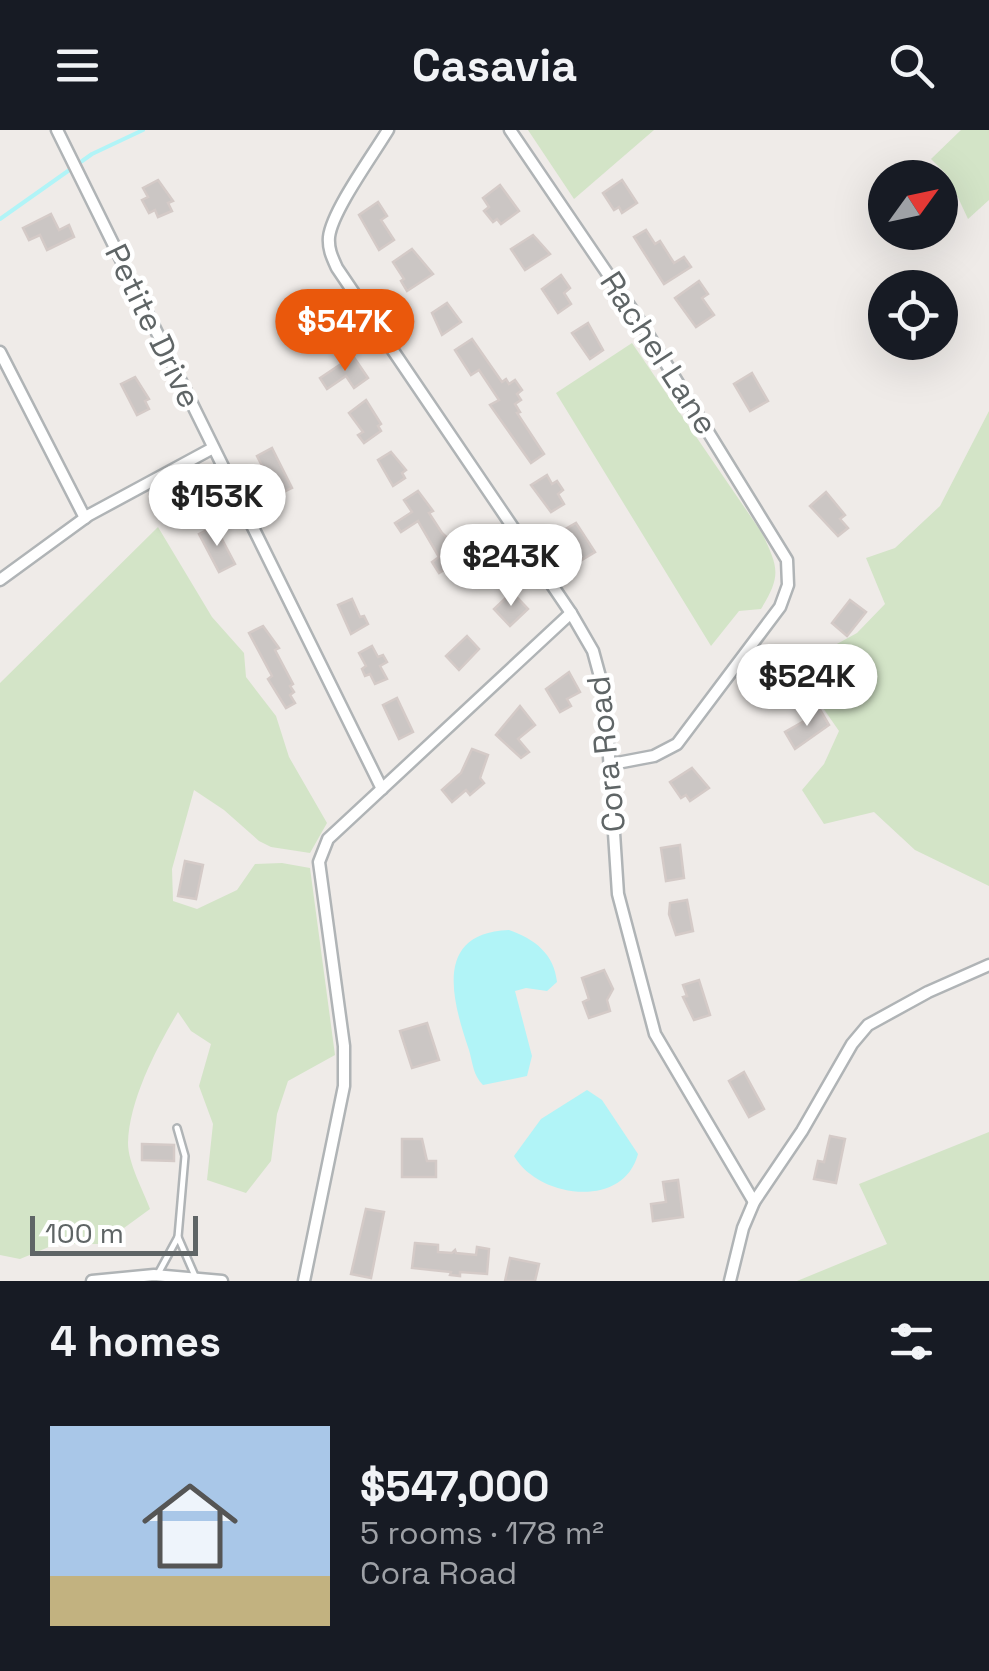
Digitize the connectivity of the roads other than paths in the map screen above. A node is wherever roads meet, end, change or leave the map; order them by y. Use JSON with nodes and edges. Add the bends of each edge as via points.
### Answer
{"nodes":[{"id":1,"x":57,"y":130,"type":"edge"},
{"id":2,"x":388,"y":130,"type":"edge"},
{"id":3,"x":510,"y":130,"type":"edge"},
{"id":4,"x":0,"y":352,"type":"edge"},
{"id":5,"x":213,"y":448,"type":"junction"},
{"id":6,"x":85,"y":518,"type":"junction"},
{"id":7,"x":0,"y":580,"type":"edge"},
{"id":8,"x":571,"y":614,"type":"junction"},
{"id":9,"x":612,"y":764,"type":"junction"},
{"id":10,"x":382,"y":790,"type":"junction"},
{"id":11,"x":989,"y":964,"type":"edge"},
{"id":12,"x":177,"y":1128,"type":"dead end"},
{"id":13,"x":754,"y":1202,"type":"junction"},
{"id":14,"x":178,"y":1237,"type":"junction"},
{"id":15,"x":158,"y":1275,"type":"junction"},
{"id":16,"x":195,"y":1276,"type":"junction"},
{"id":17,"x":92,"y":1281,"type":"edge"},
{"id":18,"x":222,"y":1281,"type":"edge"},
{"id":19,"x":304,"y":1281,"type":"edge"},
{"id":20,"x":730,"y":1281,"type":"edge"}],
"edges":[{"from":1,"to":5,"type":"street","name":"Petite Drive"},
{"from":2,"to":8,"type":"street","name":"Cora Road","via":[[339,212],[329,251]]},
{"from":3,"to":9,"type":"street","name":"Rachel Lane","via":[[641,322],[788,560],[780,607],[677,744]]},
{"from":4,"to":6,"type":"street"},
{"from":5,"to":6,"type":"street"},
{"from":5,"to":10,"type":"street","name":"Petite Drive"},
{"from":6,"to":7,"type":"street"},
{"from":8,"to":9,"type":"street","name":"Cora Road","via":[[593,651]]},
{"from":8,"to":10,"type":"street"},
{"from":9,"to":13,"type":"street","name":"Cora Road","via":[[618,894],[654,1034]]},
{"from":10,"to":19,"type":"street","via":[[328,839],[318,864],[344,1086]]},
{"from":11,"to":13,"type":"street","via":[[868,1025]]},
{"from":12,"to":14,"type":"lane","via":[[184,1156]]},
{"from":13,"to":20,"type":"street"},
{"from":14,"to":15,"type":"lane"},
{"from":14,"to":16,"type":"lane"},
{"from":15,"to":16,"type":"street"},
{"from":15,"to":17,"type":"street"},
{"from":16,"to":18,"type":"street"}]}
